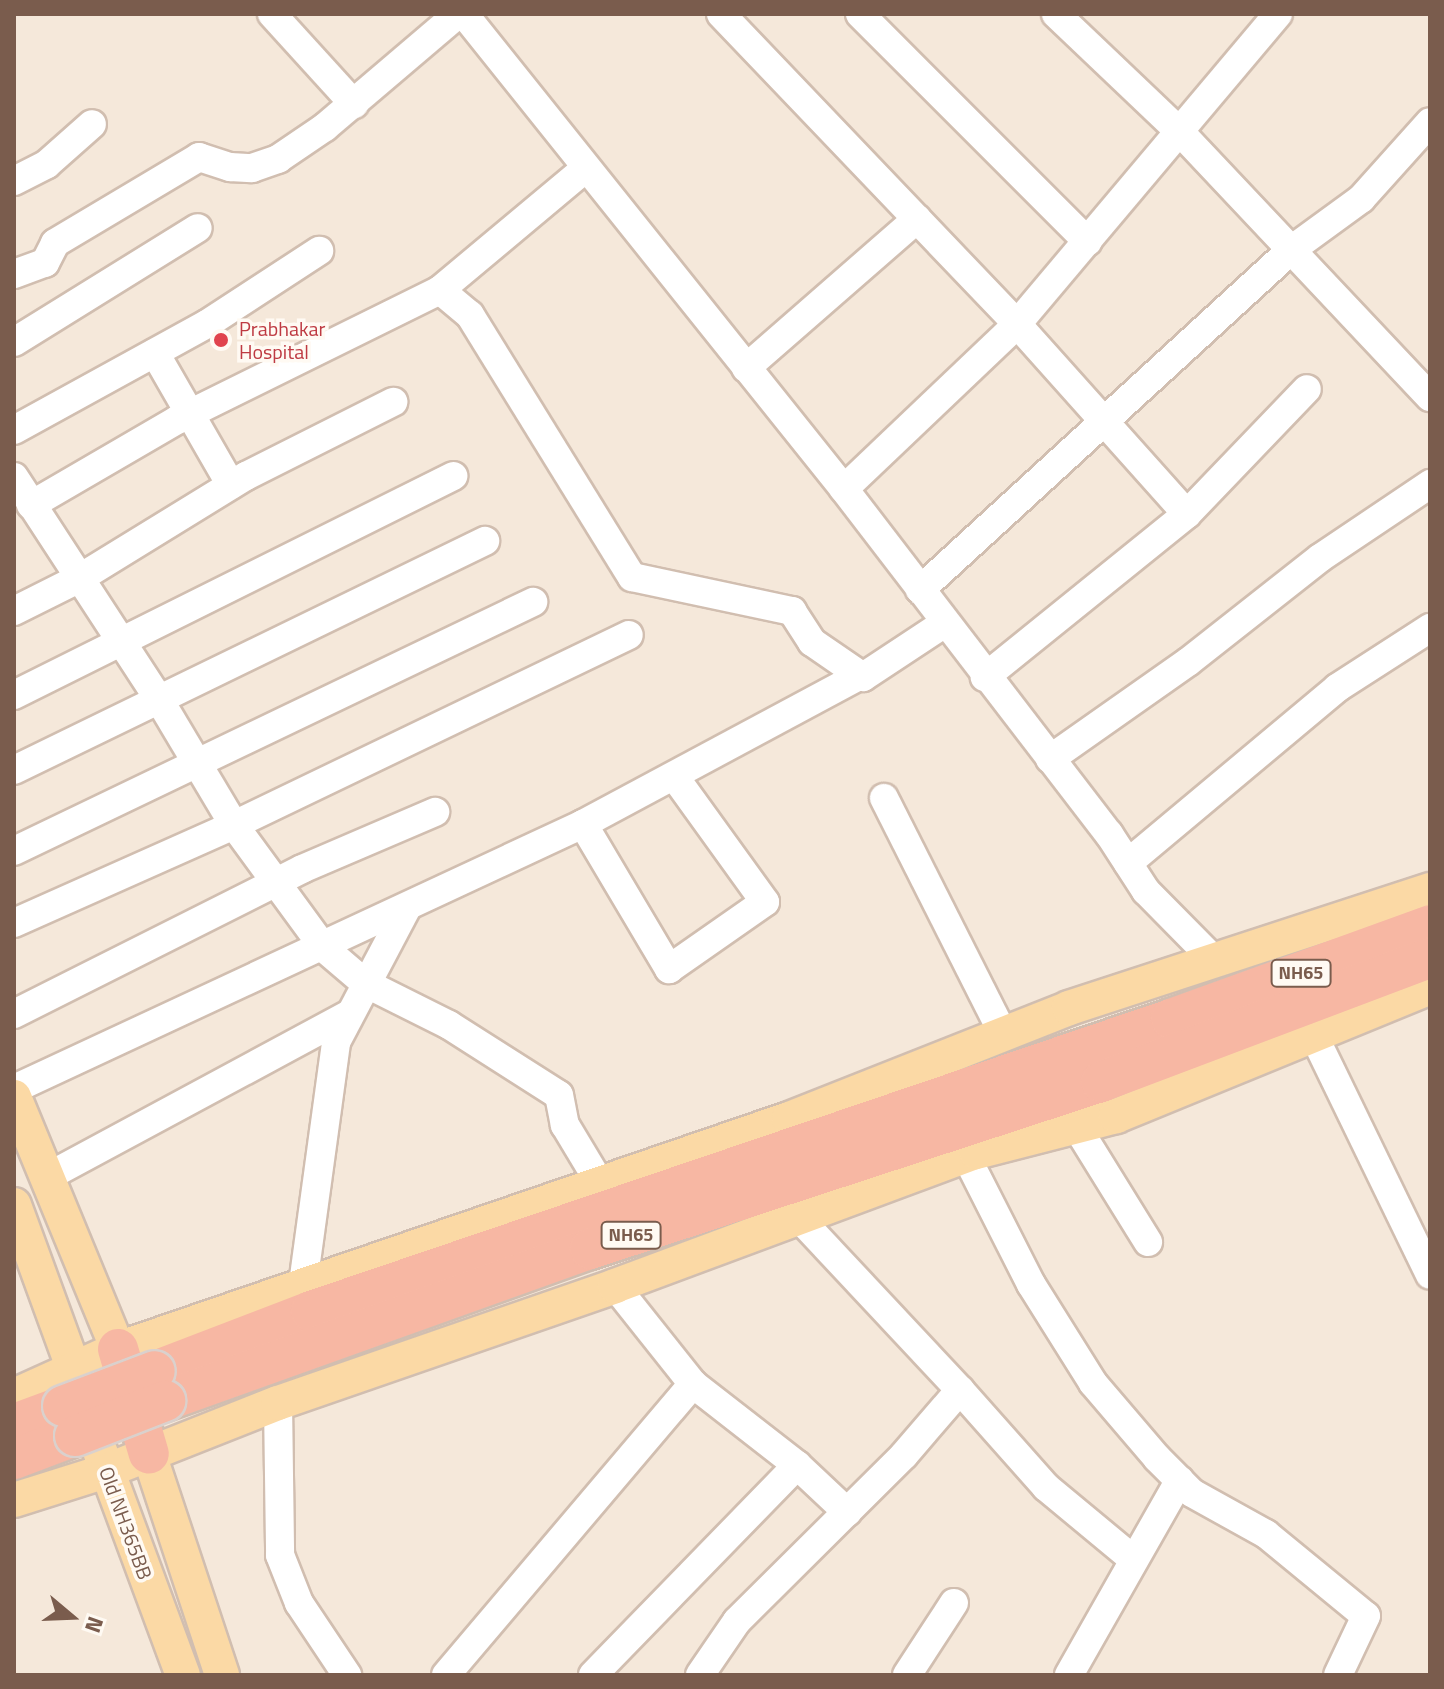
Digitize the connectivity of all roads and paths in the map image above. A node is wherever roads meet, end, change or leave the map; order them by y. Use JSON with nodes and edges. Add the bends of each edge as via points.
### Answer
{"nodes":[{"id":1,"x":272,"y":14,"type":"edge"},
{"id":2,"x":458,"y":14,"type":"edge"},
{"id":3,"x":464,"y":14,"type":"edge"},
{"id":4,"x":721,"y":14,"type":"edge"},
{"id":5,"x":860,"y":14,"type":"edge"},
{"id":6,"x":1056,"y":14,"type":"edge"},
{"id":7,"x":1278,"y":14,"type":"edge"},
{"id":8,"x":354,"y":104,"type":"junction"},
{"id":9,"x":1430,"y":122,"type":"edge"},
{"id":10,"x":92,"y":124,"type":"dead end"},
{"id":11,"x":1181,"y":133,"type":"junction"},
{"id":12,"x":586,"y":168,"type":"junction"},
{"id":13,"x":14,"y":181,"type":"edge"},
{"id":14,"x":917,"y":219,"type":"junction"},
{"id":15,"x":198,"y":228,"type":"dead end"},
{"id":16,"x":1088,"y":242,"type":"junction"},
{"id":17,"x":1291,"y":250,"type":"junction"},
{"id":18,"x":319,"y":251,"type":"dead end"},
{"id":19,"x":14,"y":274,"type":"edge"},
{"id":20,"x":440,"y":290,"type":"junction"},
{"id":21,"x":1017,"y":324,"type":"junction"},
{"id":22,"x":14,"y":342,"type":"edge"},
{"id":23,"x":155,"y":353,"type":"junction"},
{"id":24,"x":746,"y":368,"type":"junction"},
{"id":25,"x":1307,"y":389,"type":"dead end"},
{"id":26,"x":1430,"y":397,"type":"edge"},
{"id":27,"x":393,"y":402,"type":"dead end"},
{"id":28,"x":187,"y":415,"type":"junction"},
{"id":29,"x":1107,"y":422,"type":"junction"},
{"id":30,"x":14,"y":430,"type":"edge"},
{"id":31,"x":453,"y":476,"type":"dead end"},
{"id":32,"x":14,"y":477,"type":"edge"},
{"id":33,"x":1430,"y":484,"type":"edge"},
{"id":34,"x":231,"y":485,"type":"junction"},
{"id":35,"x":844,"y":489,"type":"junction"},
{"id":36,"x":31,"y":505,"type":"junction"},
{"id":37,"x":1187,"y":514,"type":"junction"},
{"id":38,"x":485,"y":541,"type":"dead end"},
{"id":39,"x":80,"y":578,"type":"junction"},
{"id":40,"x":920,"y":590,"type":"junction"},
{"id":41,"x":533,"y":602,"type":"dead end"},
{"id":42,"x":14,"y":611,"type":"edge"},
{"id":43,"x":945,"y":623,"type":"junction"},
{"id":44,"x":1430,"y":628,"type":"edge"},
{"id":45,"x":629,"y":635,"type":"dead end"},
{"id":46,"x":122,"y":641,"type":"junction"},
{"id":47,"x":861,"y":675,"type":"junction"},
{"id":48,"x":985,"y":677,"type":"junction"},
{"id":49,"x":14,"y":695,"type":"edge"},
{"id":50,"x":160,"y":701,"type":"junction"},
{"id":51,"x":1050,"y":759,"type":"junction"},
{"id":52,"x":196,"y":762,"type":"junction"},
{"id":53,"x":14,"y":770,"type":"edge"},
{"id":54,"x":675,"y":777,"type":"junction"},
{"id":55,"x":884,"y":798,"type":"dead end"},
{"id":56,"x":435,"y":812,"type":"dead end"},
{"id":57,"x":583,"y":824,"type":"junction"},
{"id":58,"x":234,"y":825,"type":"junction"},
{"id":59,"x":14,"y":851,"type":"edge"},
{"id":60,"x":1128,"y":863,"type":"junction"},
{"id":61,"x":275,"y":883,"type":"junction"},
{"id":62,"x":1430,"y":890,"type":"edge"},
{"id":63,"x":406,"y":909,"type":"junction"},
{"id":64,"x":14,"y":923,"type":"edge"},
{"id":65,"x":1430,"y":925,"type":"edge"},
{"id":66,"x":324,"y":948,"type":"junction"},
{"id":67,"x":1430,"y":958,"type":"edge"},
{"id":68,"x":1213,"y":959,"type":"junction"},
{"id":69,"x":365,"y":983,"type":"junction"},
{"id":70,"x":1430,"y":987,"type":"edge"},
{"id":71,"x":14,"y":1014,"type":"edge"},
{"id":72,"x":350,"y":1014,"type":"junction"},
{"id":73,"x":1003,"y":1034,"type":"junction"},
{"id":74,"x":1175,"y":1035,"type":"junction"},
{"id":75,"x":1315,"y":1038,"type":"junction"},
{"id":76,"x":1101,"y":1082,"type":"junction"},
{"id":77,"x":14,"y":1089,"type":"edge"},
{"id":78,"x":14,"y":1097,"type":"edge"},
{"id":79,"x":1078,"y":1129,"type":"junction"},
{"id":80,"x":966,"y":1156,"type":"junction"},
{"id":81,"x":47,"y":1177,"type":"junction"},
{"id":82,"x":601,"y":1185,"type":"junction"},
{"id":83,"x":14,"y":1205,"type":"edge"},
{"id":84,"x":798,"y":1217,"type":"junction"},
{"id":85,"x":1148,"y":1242,"type":"dead end"},
{"id":86,"x":1430,"y":1275,"type":"edge"},
{"id":87,"x":303,"y":1284,"type":"junction"},
{"id":88,"x":615,"y":1286,"type":"junction"},
{"id":89,"x":118,"y":1349,"type":"junction"},
{"id":90,"x":693,"y":1384,"type":"junction"},
{"id":91,"x":960,"y":1390,"type":"junction"},
{"id":92,"x":14,"y":1396,"type":"edge"},
{"id":93,"x":278,"y":1403,"type":"junction"},
{"id":94,"x":71,"y":1404,"type":"junction"},
{"id":95,"x":14,"y":1424,"type":"edge"},
{"id":96,"x":149,"y":1454,"type":"junction"},
{"id":97,"x":14,"y":1459,"type":"edge"},
{"id":98,"x":797,"y":1465,"type":"junction"},
{"id":99,"x":106,"y":1471,"type":"junction"},
{"id":100,"x":1180,"y":1480,"type":"junction"},
{"id":101,"x":14,"y":1500,"type":"edge"},
{"id":102,"x":847,"y":1512,"type":"junction"},
{"id":103,"x":1134,"y":1560,"type":"junction"},
{"id":104,"x":954,"y":1603,"type":"dead end"},
{"id":105,"x":183,"y":1675,"type":"edge"},
{"id":106,"x":222,"y":1675,"type":"edge"},
{"id":107,"x":347,"y":1675,"type":"edge"},
{"id":108,"x":446,"y":1675,"type":"edge"},
{"id":109,"x":593,"y":1675,"type":"edge"},
{"id":110,"x":700,"y":1675,"type":"edge"},
{"id":111,"x":907,"y":1675,"type":"edge"},
{"id":112,"x":1069,"y":1675,"type":"edge"},
{"id":113,"x":1338,"y":1675,"type":"edge"}],
"edges":[{"from":1,"to":8,"type":"street"},
{"from":2,"to":8,"type":"street"},
{"from":3,"to":12,"type":"street"},
{"from":4,"to":14,"type":"street"},
{"from":5,"to":16,"type":"street"},
{"from":6,"to":11,"type":"street"},
{"from":7,"to":11,"type":"street"},
{"from":8,"to":19,"type":"street","via":[[278,159],[252,168],[199,157],[55,243],[45,263]]},
{"from":9,"to":17,"type":"street","via":[[1361,199]]},
{"from":10,"to":13,"type":"street","via":[[47,164]]},
{"from":11,"to":16,"type":"street"},
{"from":11,"to":17,"type":"street"},
{"from":12,"to":20,"type":"street"},
{"from":12,"to":24,"type":"street"},
{"from":14,"to":21,"type":"street"},
{"from":14,"to":24,"type":"street"},
{"from":15,"to":22,"type":"street"},
{"from":16,"to":21,"type":"street"},
{"from":17,"to":26,"type":"street"},
{"from":17,"to":29,"type":"street"},
{"from":18,"to":23,"type":"street"},
{"from":20,"to":28,"type":"street"},
{"from":20,"to":47,"type":"street","via":[[470,315],[632,577],[792,611],[812,642]]},
{"from":21,"to":29,"type":"street"},
{"from":21,"to":35,"type":"street"},
{"from":23,"to":28,"type":"street"},
{"from":23,"to":30,"type":"street"},
{"from":24,"to":35,"type":"street"},
{"from":25,"to":37,"type":"street"},
{"from":27,"to":34,"type":"street"},
{"from":28,"to":34,"type":"street"},
{"from":28,"to":36,"type":"street"},
{"from":29,"to":37,"type":"street"},
{"from":29,"to":40,"type":"street"},
{"from":31,"to":46,"type":"street"},
{"from":32,"to":36,"type":"street"},
{"from":33,"to":51,"type":"street","via":[[1320,558],[1188,662]]},
{"from":34,"to":39,"type":"street"},
{"from":35,"to":40,"type":"street"},
{"from":36,"to":39,"type":"street"},
{"from":37,"to":48,"type":"street"},
{"from":38,"to":50,"type":"street"},
{"from":39,"to":42,"type":"street"},
{"from":39,"to":46,"type":"street"},
{"from":40,"to":43,"type":"street"},
{"from":41,"to":52,"type":"street"},
{"from":43,"to":47,"type":"street"},
{"from":43,"to":48,"type":"street"},
{"from":44,"to":60,"type":"street","via":[[1337,688]]},
{"from":45,"to":58,"type":"street"},
{"from":46,"to":49,"type":"street"},
{"from":46,"to":50,"type":"street"},
{"from":47,"to":54,"type":"street"},
{"from":48,"to":51,"type":"street"},
{"from":50,"to":52,"type":"street"},
{"from":50,"to":53,"type":"street"},
{"from":51,"to":60,"type":"street"},
{"from":52,"to":58,"type":"street"},
{"from":52,"to":59,"type":"street"},
{"from":54,"to":57,"type":"street"},
{"from":54,"to":57,"type":"street","via":[[765,902],[669,969]]},
{"from":55,"to":73,"type":"street"},
{"from":56,"to":61,"type":"street"},
{"from":57,"to":63,"type":"street"},
{"from":58,"to":61,"type":"street"},
{"from":58,"to":64,"type":"street"},
{"from":60,"to":68,"type":"street","via":[[1171,922]]},
{"from":61,"to":66,"type":"street"},
{"from":61,"to":71,"type":"street"},
{"from":62,"to":68,"type":"main road"},
{"from":63,"to":66,"type":"street"},
{"from":63,"to":69,"type":"street"},
{"from":65,"to":74,"type":"highway","number":"NH65"},
{"from":66,"to":69,"type":"street"},
{"from":66,"to":77,"type":"street"},
{"from":67,"to":74,"type":"highway","number":"NH65"},
{"from":68,"to":73,"type":"main road"},
{"from":69,"to":72,"type":"street"},
{"from":69,"to":82,"type":"street","via":[[449,1025],[559,1095],[565,1125]]},
{"from":70,"to":75,"type":"main road"},
{"from":72,"to":81,"type":"street"},
{"from":72,"to":87,"type":"street","via":[[336,1042]]},
{"from":73,"to":82,"type":"main road","via":[[789,1119]]},
{"from":74,"to":76,"type":"highway","number":"NH65"},
{"from":75,"to":76,"type":"main road","via":[[1196,1087]]},
{"from":75,"to":86,"type":"street"},
{"from":76,"to":79,"type":"main road"},
{"from":76,"to":94,"type":"highway","number":"NH65","bridge":true,"via":[[160,1386]]},
{"from":78,"to":81,"type":"main road"},
{"from":79,"to":80,"type":"main road"},
{"from":79,"to":85,"type":"street"},
{"from":80,"to":84,"type":"main road"},
{"from":80,"to":100,"type":"street","via":[[1031,1284],[1093,1383]]},
{"from":81,"to":89,"type":"main road"},
{"from":82,"to":87,"type":"main road"},
{"from":83,"to":94,"type":"main road","name":"Old NH365BB"},
{"from":84,"to":88,"type":"main road"},
{"from":84,"to":91,"type":"street"},
{"from":87,"to":89,"type":"main road"},
{"from":88,"to":90,"type":"street"},
{"from":88,"to":93,"type":"main road"},
{"from":89,"to":94,"type":"main road"},
{"from":89,"to":96,"type":"highway"},
{"from":90,"to":98,"type":"street"},
{"from":90,"to":108,"type":"street"},
{"from":91,"to":102,"type":"street"},
{"from":91,"to":103,"type":"street","via":[[1046,1487]]},
{"from":92,"to":94,"type":"main road"},
{"from":93,"to":96,"type":"main road"},
{"from":93,"to":107,"type":"street","via":[[280,1555],[299,1603]]},
{"from":94,"to":95,"type":"highway","number":"NH65"},
{"from":94,"to":97,"type":"highway","number":"NH65"},
{"from":94,"to":99,"type":"main road","name":"Old NH365BB"},
{"from":96,"to":99,"type":"main road"},
{"from":96,"to":106,"type":"main road"},
{"from":98,"to":102,"type":"street"},
{"from":98,"to":109,"type":"street"},
{"from":99,"to":101,"type":"main road"},
{"from":99,"to":105,"type":"main road","name":"Old NH365BB"},
{"from":100,"to":103,"type":"street"},
{"from":100,"to":113,"type":"street","via":[[1192,1493],[1266,1534],[1366,1616]]},
{"from":102,"to":110,"type":"street","via":[[737,1621]]},
{"from":103,"to":112,"type":"street"},
{"from":104,"to":111,"type":"street"}]}
